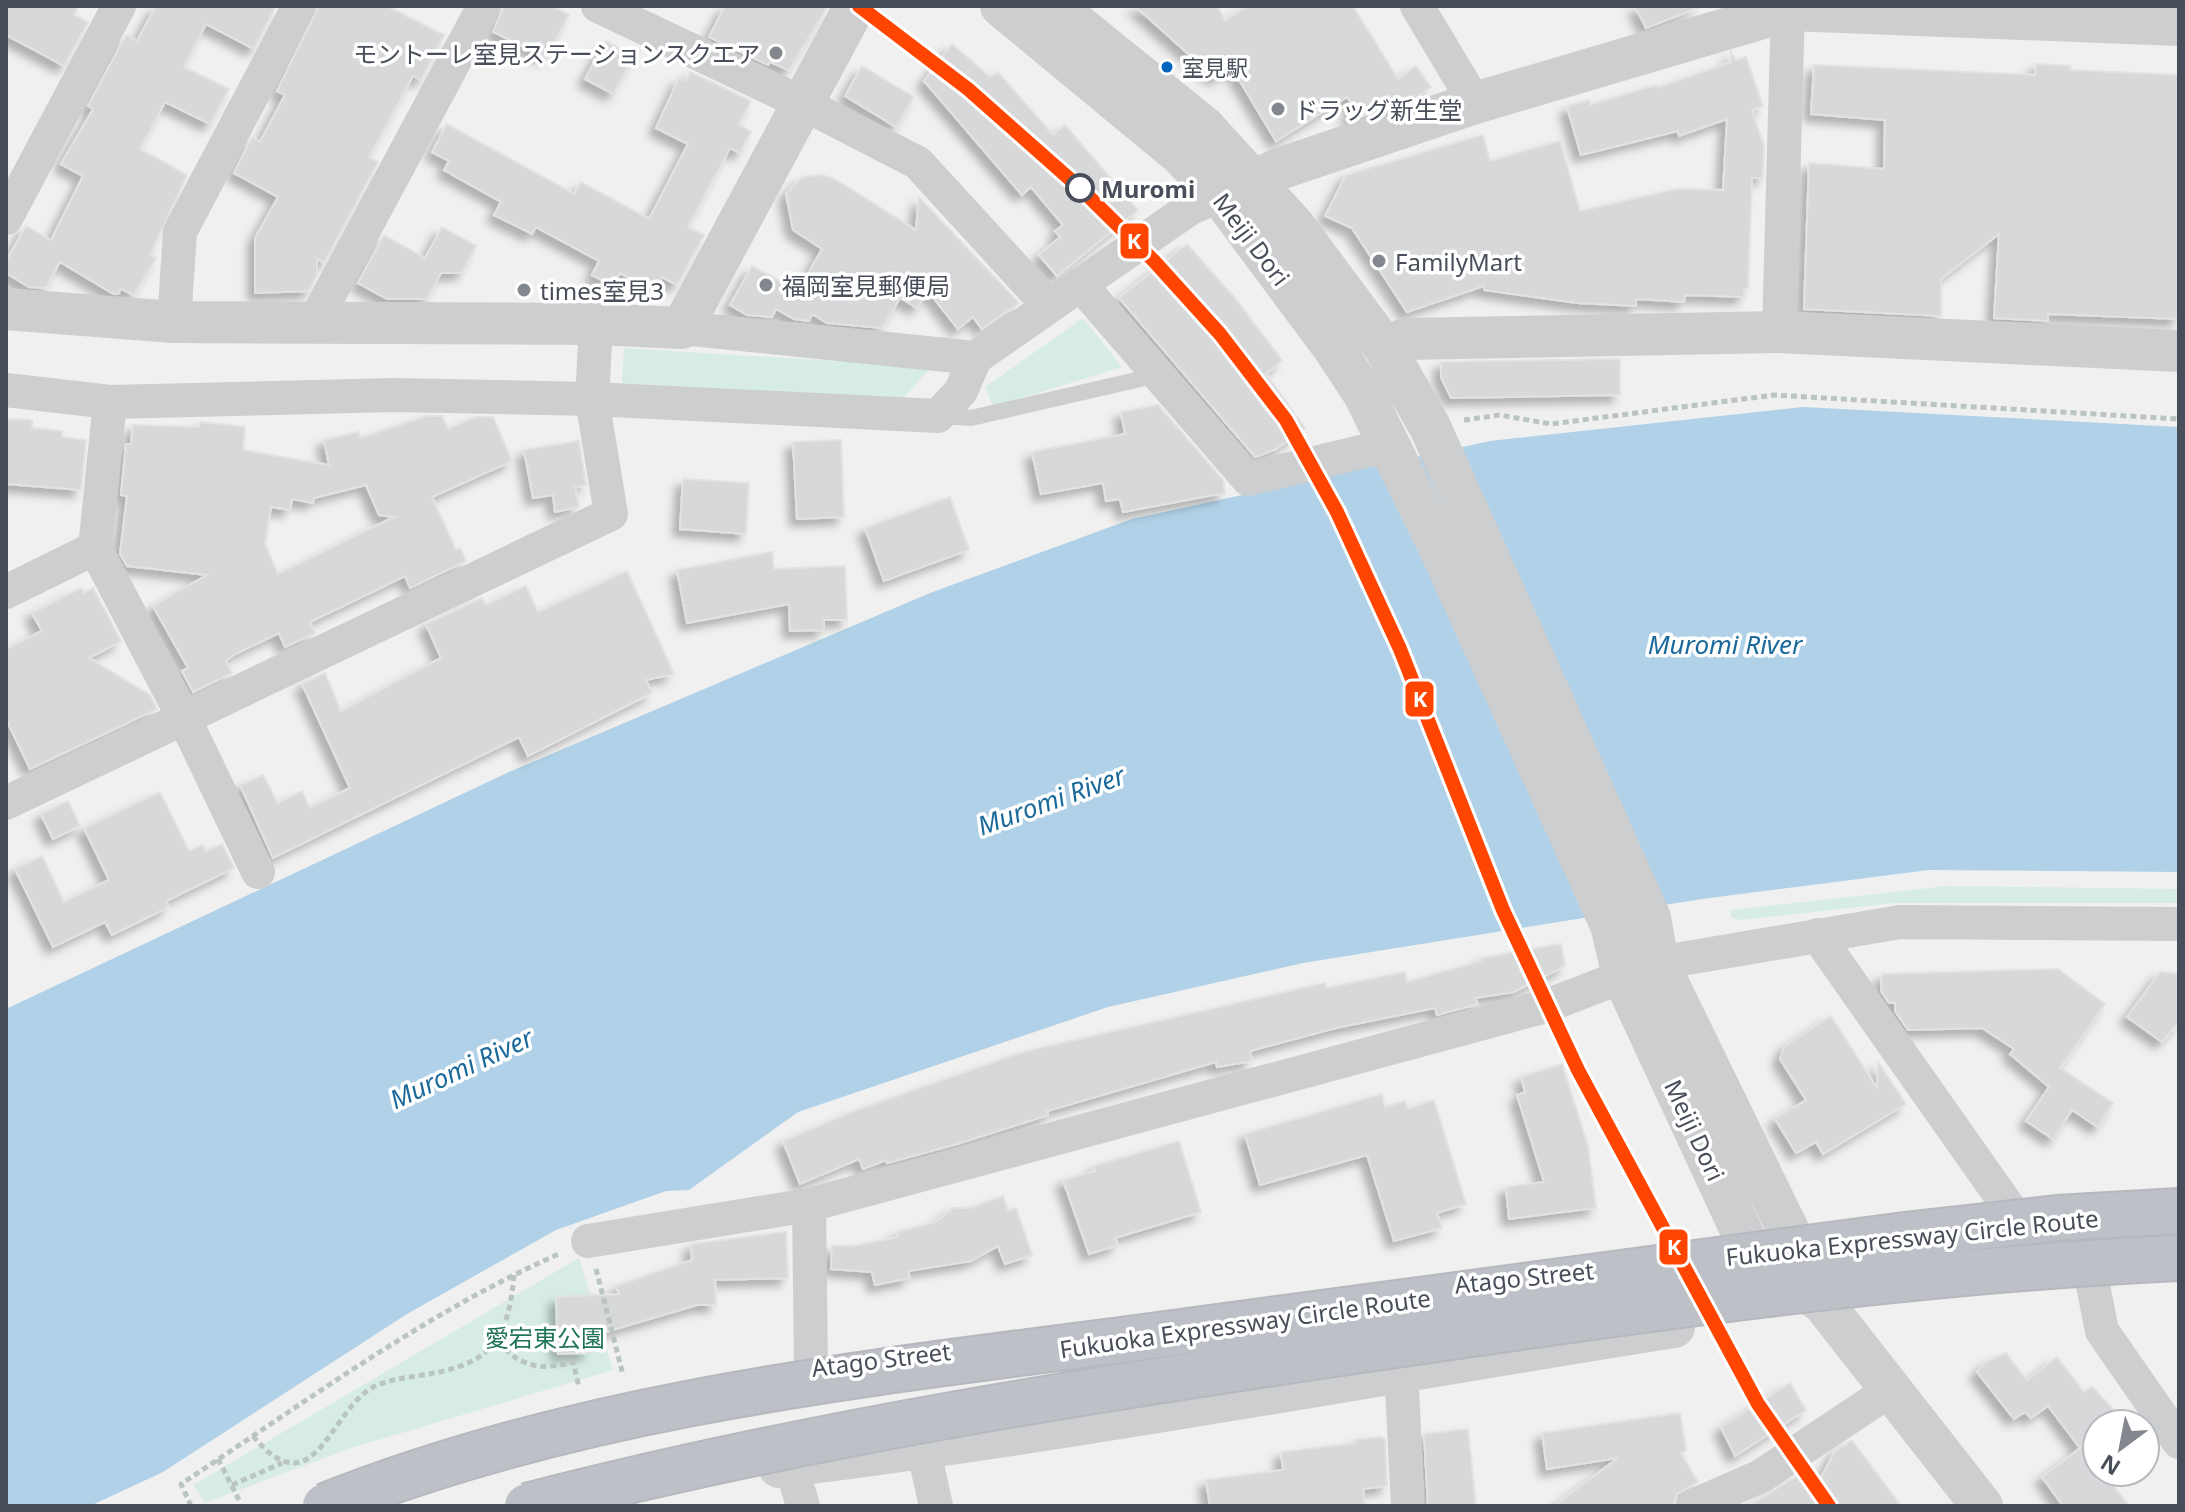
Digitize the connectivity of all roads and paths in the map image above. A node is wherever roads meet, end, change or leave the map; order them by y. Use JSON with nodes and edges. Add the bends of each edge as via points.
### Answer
{"nodes":[{"id":1,"x":119,"y":6,"type":"edge"},
{"id":2,"x":299,"y":6,"type":"edge"},
{"id":3,"x":484,"y":6,"type":"edge"},
{"id":4,"x":598,"y":6,"type":"edge"},
{"id":5,"x":855,"y":6,"type":"edge"},
{"id":6,"x":1001,"y":6,"type":"edge"},
{"id":7,"x":1054,"y":6,"type":"edge"},
{"id":8,"x":1417,"y":6,"type":"edge"},
{"id":9,"x":1789,"y":8,"type":"edge"},
{"id":10,"x":2179,"y":25,"type":"edge"},
{"id":11,"x":802,"y":103,"type":"junction"},
{"id":12,"x":1475,"y":103,"type":"junction"},
{"id":13,"x":1237,"y":187,"type":"junction"},
{"id":14,"x":6,"y":218,"type":"edge"},
{"id":15,"x":1080,"y":284,"type":"junction"},
{"id":16,"x":1048,"y":305,"type":"junction"},
{"id":17,"x":6,"y":309,"type":"edge"},
{"id":18,"x":174,"y":322,"type":"junction"},
{"id":19,"x":314,"y":323,"type":"junction"},
{"id":20,"x":596,"y":324,"type":"junction"},
{"id":21,"x":682,"y":328,"type":"junction"},
{"id":22,"x":1779,"y":332,"type":"junction"},
{"id":23,"x":1385,"y":348,"type":"junction"},
{"id":24,"x":2179,"y":351,"type":"edge"},
{"id":25,"x":975,"y":358,"type":"junction"},
{"id":26,"x":1158,"y":375,"type":"junction"},
{"id":27,"x":6,"y":390,"type":"edge"},
{"id":28,"x":592,"y":399,"type":"junction"},
{"id":29,"x":110,"y":402,"type":"junction"},
{"id":30,"x":938,"y":416,"type":"junction"},
{"id":31,"x":2179,"y":419,"type":"edge"},
{"id":32,"x":1447,"y":433,"type":"junction"},
{"id":33,"x":1390,"y":445,"type":"junction"},
{"id":34,"x":95,"y":548,"type":"junction"},
{"id":35,"x":6,"y":592,"type":"edge"},
{"id":36,"x":184,"y":718,"type":"junction"},
{"id":37,"x":6,"y":803,"type":"edge"},
{"id":38,"x":258,"y":872,"type":"dead end"},
{"id":39,"x":1631,"y":922,"type":"junction"},
{"id":40,"x":2179,"y":924,"type":"edge"},
{"id":41,"x":1817,"y":935,"type":"junction"},
{"id":42,"x":1640,"y":969,"type":"junction"},
{"id":43,"x":809,"y":1205,"type":"junction"},
{"id":44,"x":2179,"y":1205,"type":"edge"},
{"id":45,"x":2179,"y":1211,"type":"edge"},
{"id":46,"x":2019,"y":1222,"type":"junction"},
{"id":47,"x":588,"y":1241,"type":"junction"},
{"id":48,"x":1751,"y":1252,"type":"junction"},
{"id":49,"x":1801,"y":1252,"type":"junction"},
{"id":50,"x":2179,"y":1258,"type":"edge"},
{"id":51,"x":2179,"y":1265,"type":"edge"},
{"id":52,"x":2090,"y":1270,"type":"junction"},
{"id":53,"x":514,"y":1274,"type":"junction"},
{"id":54,"x":1823,"y":1303,"type":"junction"},
{"id":55,"x":498,"y":1342,"type":"junction"},
{"id":56,"x":811,"y":1367,"type":"junction"},
{"id":57,"x":1401,"y":1370,"type":"junction"},
{"id":58,"x":623,"y":1375,"type":"dead end"},
{"id":59,"x":579,"y":1387,"type":"dead end"},
{"id":60,"x":1892,"y":1389,"type":"junction"},
{"id":61,"x":253,"y":1436,"type":"junction"},
{"id":62,"x":2179,"y":1442,"type":"edge"},
{"id":63,"x":923,"y":1447,"type":"junction"},
{"id":64,"x":218,"y":1459,"type":"junction"},
{"id":65,"x":282,"y":1463,"type":"junction"},
{"id":66,"x":791,"y":1465,"type":"junction"},
{"id":67,"x":232,"y":1485,"type":"junction"},
{"id":68,"x":239,"y":1500,"type":"dead end"},
{"id":69,"x":191,"y":1506,"type":"edge"},
{"id":70,"x":314,"y":1506,"type":"edge"},
{"id":71,"x":325,"y":1506,"type":"edge"},
{"id":72,"x":527,"y":1506,"type":"edge"},
{"id":73,"x":547,"y":1506,"type":"edge"},
{"id":74,"x":803,"y":1506,"type":"edge"},
{"id":75,"x":936,"y":1506,"type":"edge"},
{"id":76,"x":1408,"y":1506,"type":"edge"},
{"id":77,"x":1693,"y":1506,"type":"edge"},
{"id":78,"x":1982,"y":1506,"type":"edge"}],
"edges":[{"from":1,"to":14,"type":"street"},
{"from":2,"to":18,"type":"street","via":[[180,232]]},
{"from":3,"to":19,"type":"street"},
{"from":4,"to":11,"type":"street"},
{"from":5,"to":11,"type":"street"},
{"from":6,"to":13,"type":"street","name":"Meiji Dori","via":[[1180,154]]},
{"from":7,"to":13,"type":"street","name":"Meiji Dori","via":[[1203,126]]},
{"from":8,"to":12,"type":"street"},
{"from":9,"to":10,"type":"street"},
{"from":9,"to":12,"type":"street"},
{"from":9,"to":22,"type":"street"},
{"from":11,"to":16,"type":"street","via":[[918,163]]},
{"from":11,"to":21,"type":"street"},
{"from":12,"to":13,"type":"street"},
{"from":13,"to":15,"type":"street","via":[[1189,209]]},
{"from":13,"to":23,"type":"street","name":"Meiji Dori","via":[[1295,227]]},
{"from":13,"to":33,"type":"street","name":"Meiji Dori"},
{"from":15,"to":16,"type":"street"},
{"from":15,"to":26,"type":"street"},
{"from":16,"to":25,"type":"street"},
{"from":17,"to":18,"type":"street"},
{"from":18,"to":19,"type":"street"},
{"from":19,"to":20,"type":"street"},
{"from":20,"to":21,"type":"street"},
{"from":20,"to":28,"type":"street"},
{"from":21,"to":25,"type":"street"},
{"from":22,"to":23,"type":"street","via":[[1405,339]]},
{"from":22,"to":24,"type":"street"},
{"from":23,"to":32,"type":"street","name":"Meiji Dori"},
{"from":25,"to":30,"type":"street","via":[[961,391]]},
{"from":26,"to":30,"type":"lane","via":[[971,418]]},
{"from":26,"to":33,"type":"street","via":[[1248,479]]},
{"from":27,"to":29,"type":"street"},
{"from":28,"to":29,"type":"street","via":[[394,395]]},
{"from":28,"to":30,"type":"street"},
{"from":28,"to":36,"type":"street","via":[[611,514]]},
{"from":29,"to":34,"type":"street"},
{"from":31,"to":32,"type":"path","via":[[1774,395],[1551,424],[1500,415]]},
{"from":32,"to":39,"type":"street","name":"Meiji Dori"},
{"from":33,"to":39,"type":"street","name":"Meiji Dori"},
{"from":34,"to":35,"type":"street"},
{"from":34,"to":36,"type":"street"},
{"from":36,"to":37,"type":"street"},
{"from":36,"to":38,"type":"street"},
{"from":39,"to":42,"type":"street","name":"Meiji Dori"},
{"from":40,"to":41,"type":"street","via":[[1900,922]]},
{"from":41,"to":42,"type":"street"},
{"from":41,"to":46,"type":"street"},
{"from":42,"to":43,"type":"street","via":[[1546,1006]]},
{"from":42,"to":48,"type":"street","name":"Meiji Dori"},
{"from":42,"to":49,"type":"street","name":"Meiji Dori"},
{"from":43,"to":47,"type":"street"},
{"from":43,"to":56,"type":"street"},
{"from":44,"to":46,"type":"street","name":"Atago Street"},
{"from":45,"to":71,"type":"highway","name":"Fukuoka Expressway Circle Route","bridge":true,"via":[[1905,1235],[804,1384],[617,1416],[461,1458]]},
{"from":46,"to":49,"type":"street","name":"Atago Street"},
{"from":47,"to":53,"type":"path"},
{"from":47,"to":58,"type":"path"},
{"from":48,"to":49,"type":"street","name":"Atago Street"},
{"from":48,"to":54,"type":"street","name":"Meiji Dori"},
{"from":48,"to":56,"type":"street","name":"Atago Street","via":[[1269,1304],[1073,1336]]},
{"from":49,"to":54,"type":"street","name":"Meiji Dori"},
{"from":50,"to":72,"type":"highway","name":"Fukuoka Expressway Circle Route","bridge":true,"via":[[1906,1277],[1076,1392],[766,1449]]},
{"from":51,"to":52,"type":"street"},
{"from":52,"to":54,"type":"street"},
{"from":52,"to":62,"type":"street","via":[[2102,1331]]},
{"from":53,"to":55,"type":"path","via":[[511,1316]]},
{"from":53,"to":61,"type":"path"},
{"from":54,"to":57,"type":"street"},
{"from":54,"to":60,"type":"street","name":"Meiji Dori"},
{"from":55,"to":59,"type":"path","via":[[512,1358],[534,1368],[573,1362]]},
{"from":55,"to":65,"type":"path","via":[[458,1368],[373,1387],[344,1413],[322,1448]]},
{"from":56,"to":70,"type":"street","name":"Atago Street","via":[[497,1440]]},
{"from":57,"to":63,"type":"street","via":[[1285,1393]]},
{"from":57,"to":76,"type":"street"},
{"from":60,"to":77,"type":"street","via":[[1761,1476]]},
{"from":60,"to":78,"type":"street","name":"Meiji Dori"},
{"from":61,"to":64,"type":"path"},
{"from":61,"to":65,"type":"path"},
{"from":63,"to":66,"type":"street"},
{"from":63,"to":75,"type":"street"},
{"from":64,"to":67,"type":"path"},
{"from":64,"to":69,"type":"path","via":[[181,1484]]},
{"from":65,"to":67,"type":"path"},
{"from":66,"to":73,"type":"street","via":[[658,1481]]},
{"from":66,"to":74,"type":"street"},
{"from":67,"to":68,"type":"path"}]}
